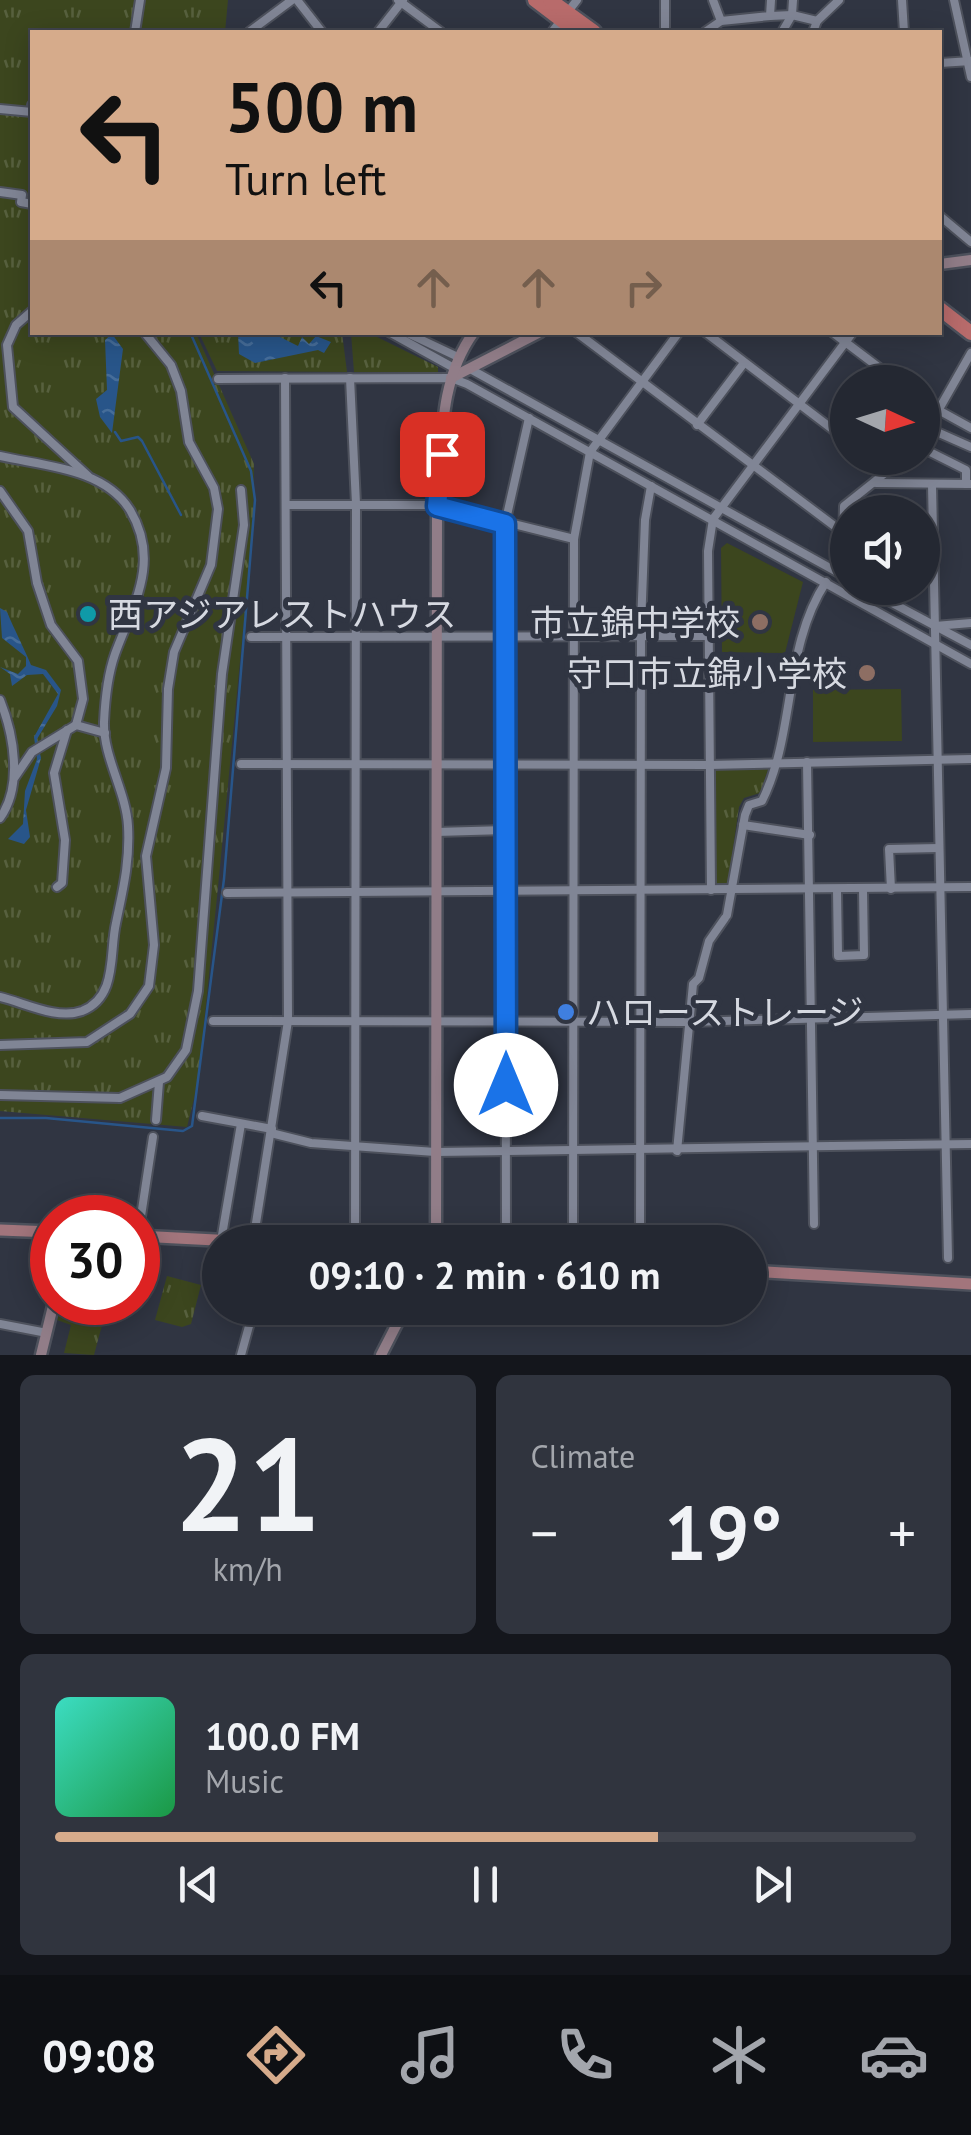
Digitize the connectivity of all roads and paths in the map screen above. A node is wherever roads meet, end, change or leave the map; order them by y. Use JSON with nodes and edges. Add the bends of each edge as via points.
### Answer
{"nodes":[{"id":1,"x":140,"y":0,"type":"edge"},
{"id":2,"x":295,"y":0,"type":"edge"},
{"id":3,"x":535,"y":0,"type":"edge"},
{"id":4,"x":550,"y":0,"type":"edge"},
{"id":5,"x":577,"y":0,"type":"edge"},
{"id":6,"x":664,"y":0,"type":"edge"},
{"id":7,"x":713,"y":0,"type":"edge"},
{"id":8,"x":771,"y":0,"type":"edge"},
{"id":9,"x":793,"y":0,"type":"edge"},
{"id":10,"x":839,"y":0,"type":"edge"},
{"id":11,"x":902,"y":0,"type":"edge"},
{"id":12,"x":954,"y":0,"type":"edge"},
{"id":13,"x":401,"y":1,"type":"edge"},
{"id":14,"x":792,"y":15,"type":"junction"},
{"id":15,"x":770,"y":16,"type":"junction"},
{"id":16,"x":720,"y":20,"type":"junction"},
{"id":17,"x":817,"y":21,"type":"junction"},
{"id":18,"x":560,"y":22,"type":"edge"},
{"id":19,"x":135,"y":30,"type":"edge"},
{"id":20,"x":251,"y":30,"type":"edge"},
{"id":21,"x":320,"y":30,"type":"edge"},
{"id":22,"x":379,"y":30,"type":"edge"},
{"id":23,"x":438,"y":30,"type":"edge"},
{"id":24,"x":587,"y":30,"type":"edge"},
{"id":25,"x":665,"y":30,"type":"edge"},
{"id":26,"x":708,"y":30,"type":"edge"},
{"id":27,"x":783,"y":30,"type":"edge"},
{"id":28,"x":814,"y":30,"type":"edge"},
{"id":29,"x":904,"y":30,"type":"edge"},
{"id":30,"x":969,"y":61,"type":"edge"},
{"id":31,"x":942,"y":63,"type":"edge"},
{"id":32,"x":971,"y":77,"type":"edge"},
{"id":33,"x":0,"y":109,"type":"edge"},
{"id":34,"x":30,"y":112,"type":"edge"},
{"id":35,"x":0,"y":192,"type":"edge"},
{"id":36,"x":30,"y":204,"type":"edge"},
{"id":37,"x":942,"y":218,"type":"edge"},
{"id":38,"x":971,"y":242,"type":"edge"},
{"id":39,"x":971,"y":260,"type":"edge"},
{"id":40,"x":942,"y":264,"type":"edge"},
{"id":41,"x":942,"y":299,"type":"edge"},
{"id":42,"x":942,"y":310,"type":"edge"},
{"id":43,"x":30,"y":313,"type":"edge"},
{"id":44,"x":971,"y":321,"type":"edge"},
{"id":45,"x":971,"y":332,"type":"edge"},
{"id":46,"x":146,"y":335,"type":"edge"},
{"id":47,"x":394,"y":335,"type":"edge"},
{"id":48,"x":409,"y":335,"type":"edge"},
{"id":49,"x":470,"y":335,"type":"edge"},
{"id":50,"x":535,"y":335,"type":"edge"},
{"id":51,"x":580,"y":335,"type":"edge"},
{"id":52,"x":677,"y":335,"type":"edge"},
{"id":53,"x":709,"y":335,"type":"edge"},
{"id":54,"x":836,"y":335,"type":"edge"},
{"id":55,"x":851,"y":335,"type":"edge"},
{"id":56,"x":4,"y":338,"type":"edge"},
{"id":57,"x":845,"y":343,"type":"junction"},
{"id":58,"x":971,"y":353,"type":"edge"},
{"id":59,"x":4,"y":362,"type":"edge"},
{"id":60,"x":744,"y":362,"type":"junction"},
{"id":61,"x":875,"y":365,"type":"edge"},
{"id":62,"x":454,"y":368,"type":"junction"},
{"id":63,"x":472,"y":370,"type":"junction"},
{"id":64,"x":218,"y":378,"type":"dead end"},
{"id":65,"x":286,"y":378,"type":"junction"},
{"id":66,"x":350,"y":378,"type":"junction"},
{"id":67,"x":641,"y":382,"type":"junction"},
{"id":68,"x":798,"y":404,"type":"junction"},
{"id":69,"x":940,"y":412,"type":"edge"},
{"id":70,"x":940,"y":414,"type":"edge"},
{"id":71,"x":530,"y":418,"type":"junction"},
{"id":72,"x":697,"y":426,"type":"junction"},
{"id":73,"x":830,"y":428,"type":"edge"},
{"id":74,"x":971,"y":428,"type":"edge"},
{"id":75,"x":940,"y":433,"type":"edge"},
{"id":76,"x":598,"y":437,"type":"junction"},
{"id":77,"x":971,"y":447,"type":"edge"},
{"id":78,"x":590,"y":452,"type":"junction"},
{"id":79,"x":0,"y":456,"type":"edge"},
{"id":80,"x":940,"y":457,"type":"edge"},
{"id":81,"x":750,"y":465,"type":"junction"},
{"id":82,"x":882,"y":475,"type":"edge"},
{"id":83,"x":88,"y":476,"type":"junction"},
{"id":84,"x":876,"y":482,"type":"junction"},
{"id":85,"x":968,"y":484,"type":"edge"},
{"id":86,"x":932,"y":485,"type":"junction"},
{"id":87,"x":651,"y":486,"type":"junction"},
{"id":88,"x":242,"y":490,"type":"dead end"},
{"id":89,"x":0,"y":491,"type":"edge"},
{"id":90,"x":856,"y":495,"type":"edge"},
{"id":91,"x":356,"y":504,"type":"junction"},
{"id":92,"x":287,"y":505,"type":"junction"},
{"id":93,"x":437,"y":506,"type":"junction"},
{"id":94,"x":720,"y":506,"type":"junction"},
{"id":95,"x":713,"y":519,"type":"junction"},
{"id":96,"x":830,"y":523,"type":"edge"},
{"id":97,"x":505,"y":524,"type":"junction"},
{"id":98,"x":574,"y":539,"type":"junction"},
{"id":99,"x":830,"y":568,"type":"edge"},
{"id":100,"x":826,"y":582,"type":"junction"},
{"id":101,"x":896,"y":605,"type":"edge"},
{"id":102,"x":971,"y":622,"type":"edge"},
{"id":103,"x":935,"y":626,"type":"junction"},
{"id":104,"x":287,"y":636,"type":"junction"},
{"id":105,"x":356,"y":636,"type":"junction"},
{"id":106,"x":436,"y":636,"type":"junction"},
{"id":107,"x":641,"y":636,"type":"junction"},
{"id":108,"x":708,"y":636,"type":"junction"},
{"id":109,"x":251,"y":637,"type":"dead end"},
{"id":110,"x":573,"y":637,"type":"junction"},
{"id":111,"x":506,"y":638,"type":"junction"},
{"id":112,"x":935,"y":644,"type":"junction"},
{"id":113,"x":971,"y":644,"type":"edge"},
{"id":114,"x":971,"y":664,"type":"edge"},
{"id":115,"x":0,"y":700,"type":"edge"},
{"id":116,"x":76,"y":725,"type":"junction"},
{"id":117,"x":67,"y":730,"type":"junction"},
{"id":118,"x":105,"y":734,"type":"junction"},
{"id":119,"x":971,"y":759,"type":"edge"},
{"id":120,"x":938,"y":760,"type":"junction"},
{"id":121,"x":779,"y":762,"type":"junction"},
{"id":122,"x":807,"y":762,"type":"junction"},
{"id":123,"x":641,"y":763,"type":"junction"},
{"id":124,"x":241,"y":764,"type":"dead end"},
{"id":125,"x":288,"y":764,"type":"junction"},
{"id":126,"x":356,"y":764,"type":"junction"},
{"id":127,"x":438,"y":764,"type":"junction"},
{"id":128,"x":507,"y":764,"type":"junction"},
{"id":129,"x":574,"y":765,"type":"junction"},
{"id":130,"x":709,"y":765,"type":"junction"},
{"id":131,"x":15,"y":776,"type":"junction"},
{"id":132,"x":0,"y":818,"type":"edge"},
{"id":133,"x":743,"y":825,"type":"junction"},
{"id":134,"x":506,"y":830,"type":"junction"},
{"id":135,"x":435,"y":832,"type":"junction"},
{"id":136,"x":810,"y":835,"type":"junction"},
{"id":137,"x":939,"y":848,"type":"junction"},
{"id":138,"x":971,"y":887,"type":"edge"},
{"id":139,"x":57,"y":888,"type":"dead end"},
{"id":140,"x":940,"y":888,"type":"junction"},
{"id":141,"x":891,"y":889,"type":"junction"},
{"id":142,"x":711,"y":890,"type":"junction"},
{"id":143,"x":731,"y":890,"type":"junction"},
{"id":144,"x":810,"y":890,"type":"junction"},
{"id":145,"x":837,"y":890,"type":"junction"},
{"id":146,"x":863,"y":890,"type":"junction"},
{"id":147,"x":643,"y":891,"type":"junction"},
{"id":148,"x":288,"y":892,"type":"junction"},
{"id":149,"x":574,"y":892,"type":"junction"},
{"id":150,"x":227,"y":893,"type":"dead end"},
{"id":151,"x":435,"y":894,"type":"junction"},
{"id":152,"x":506,"y":894,"type":"junction"},
{"id":153,"x":356,"y":895,"type":"junction"},
{"id":154,"x":0,"y":997,"type":"edge"},
{"id":155,"x":941,"y":1014,"type":"junction"},
{"id":156,"x":971,"y":1014,"type":"edge"},
{"id":157,"x":643,"y":1019,"type":"junction"},
{"id":158,"x":812,"y":1019,"type":"junction"},
{"id":159,"x":575,"y":1020,"type":"junction"},
{"id":160,"x":213,"y":1021,"type":"dead end"},
{"id":161,"x":288,"y":1021,"type":"junction"},
{"id":162,"x":353,"y":1022,"type":"junction"},
{"id":163,"x":436,"y":1022,"type":"junction"},
{"id":164,"x":506,"y":1022,"type":"junction"},
{"id":165,"x":689,"y":1022,"type":"junction"},
{"id":166,"x":0,"y":1045,"type":"edge"},
{"id":167,"x":159,"y":1082,"type":"junction"},
{"id":168,"x":0,"y":1094,"type":"edge"},
{"id":169,"x":202,"y":1116,"type":"dead end"},
{"id":170,"x":156,"y":1120,"type":"dead end"},
{"id":171,"x":241,"y":1124,"type":"junction"},
{"id":172,"x":272,"y":1131,"type":"junction"},
{"id":173,"x":153,"y":1137,"type":"dead end"},
{"id":174,"x":971,"y":1144,"type":"edge"},
{"id":175,"x":946,"y":1145,"type":"junction"},
{"id":176,"x":815,"y":1146,"type":"junction"},
{"id":177,"x":354,"y":1148,"type":"junction"},
{"id":178,"x":506,"y":1150,"type":"junction"},
{"id":179,"x":573,"y":1150,"type":"junction"},
{"id":180,"x":641,"y":1150,"type":"junction"},
{"id":181,"x":677,"y":1151,"type":"junction"},
{"id":182,"x":435,"y":1152,"type":"junction"},
{"id":183,"x":144,"y":1195,"type":"edge"},
{"id":184,"x":814,"y":1224,"type":"dead end"},
{"id":185,"x":224,"y":1225,"type":"edge"},
{"id":186,"x":257,"y":1225,"type":"edge"},
{"id":187,"x":355,"y":1225,"type":"edge"},
{"id":188,"x":436,"y":1225,"type":"edge"},
{"id":189,"x":506,"y":1225,"type":"edge"},
{"id":190,"x":573,"y":1225,"type":"edge"},
{"id":191,"x":640,"y":1225,"type":"edge"},
{"id":192,"x":0,"y":1230,"type":"edge"},
{"id":193,"x":30,"y":1231,"type":"edge"},
{"id":194,"x":160,"y":1237,"type":"edge"},
{"id":195,"x":202,"y":1239,"type":"edge"},
{"id":196,"x":948,"y":1258,"type":"dead end"},
{"id":197,"x":767,"y":1272,"type":"edge"},
{"id":198,"x":971,"y":1284,"type":"edge"},
{"id":199,"x":0,"y":1324,"type":"edge"},
{"id":200,"x":49,"y":1325,"type":"edge"},
{"id":201,"x":250,"y":1325,"type":"edge"},
{"id":202,"x":396,"y":1325,"type":"edge"},
{"id":203,"x":47,"y":1333,"type":"junction"},
{"id":204,"x":43,"y":1355,"type":"edge"},
{"id":205,"x":242,"y":1355,"type":"edge"},
{"id":206,"x":381,"y":1355,"type":"edge"}],
"edges":[{"from":1,"to":19,"type":"street"},
{"from":2,"to":20,"type":"street"},
{"from":2,"to":21,"type":"street"},
{"from":3,"to":18,"type":"highway"},
{"from":4,"to":18,"type":"highway"},
{"from":5,"to":18,"type":"street"},
{"from":6,"to":25,"type":"street"},
{"from":7,"to":16,"type":"street"},
{"from":8,"to":15,"type":"street"},
{"from":9,"to":14,"type":"street"},
{"from":10,"to":17,"type":"street"},
{"from":11,"to":29,"type":"street"},
{"from":12,"to":30,"type":"street"},
{"from":13,"to":22,"type":"street"},
{"from":13,"to":23,"type":"street"},
{"from":14,"to":15,"type":"street"},
{"from":14,"to":17,"type":"street"},
{"from":14,"to":27,"type":"street"},
{"from":15,"to":16,"type":"street"},
{"from":16,"to":26,"type":"street"},
{"from":17,"to":28,"type":"street"},
{"from":18,"to":24,"type":"highway"},
{"from":30,"to":31,"type":"street"},
{"from":30,"to":32,"type":"street"},
{"from":33,"to":34,"type":"street"},
{"from":35,"to":36,"type":"street","via":[[22,195],[21,202]]},
{"from":37,"to":38,"type":"street"},
{"from":39,"to":40,"type":"street"},
{"from":41,"to":44,"type":"highway"},
{"from":42,"to":45,"type":"highway"},
{"from":43,"to":56,"type":"street"},
{"from":46,"to":166,"type":"street","via":[[171,365],[189,442],[218,509],[211,565],[174,652],[168,688],[166,768],[146,856],[151,974],[140,1002],[109,1032],[69,1046]]},
{"from":47,"to":62,"type":"street"},
{"from":48,"to":62,"type":"street"},
{"from":49,"to":62,"type":"street"},
{"from":50,"to":63,"type":"street"},
{"from":51,"to":67,"type":"street"},
{"from":52,"to":67,"type":"street"},
{"from":53,"to":60,"type":"street"},
{"from":54,"to":57,"type":"street"},
{"from":55,"to":57,"type":"street"},
{"from":56,"to":59,"type":"street"},
{"from":57,"to":61,"type":"street"},
{"from":57,"to":68,"type":"street"},
{"from":58,"to":69,"type":"street"},
{"from":59,"to":83,"type":"street","via":[[15,412]]},
{"from":60,"to":68,"type":"street"},
{"from":60,"to":72,"type":"street"},
{"from":62,"to":63,"type":"street"},
{"from":62,"to":66,"type":"street"},
{"from":62,"to":71,"type":"street"},
{"from":62,"to":93,"type":"street","via":[[445,396]]},
{"from":63,"to":76,"type":"street"},
{"from":64,"to":65,"type":"street"},
{"from":65,"to":66,"type":"street"},
{"from":65,"to":92,"type":"street"},
{"from":66,"to":91,"type":"street"},
{"from":67,"to":72,"type":"street"},
{"from":67,"to":76,"type":"street"},
{"from":68,"to":73,"type":"street"},
{"from":68,"to":81,"type":"street"},
{"from":70,"to":74,"type":"street"},
{"from":71,"to":78,"type":"street"},
{"from":71,"to":97,"type":"street"},
{"from":72,"to":81,"type":"street"},
{"from":75,"to":77,"type":"street"},
{"from":76,"to":78,"type":"street"},
{"from":76,"to":94,"type":"street"},
{"from":78,"to":87,"type":"street"},
{"from":78,"to":98,"type":"street"},
{"from":79,"to":83,"type":"street"},
{"from":80,"to":85,"type":"street","via":[[966,470]]},
{"from":81,"to":94,"type":"street"},
{"from":81,"to":96,"type":"street"},
{"from":82,"to":84,"type":"street"},
{"from":83,"to":118,"type":"street","via":[[127,506],[145,562],[140,598],[111,668]]},
{"from":84,"to":86,"type":"street"},
{"from":84,"to":90,"type":"street"},
{"from":85,"to":86,"type":"street"},
{"from":86,"to":103,"type":"street"},
{"from":87,"to":95,"type":"street"},
{"from":87,"to":107,"type":"street"},
{"from":88,"to":167,"type":"street","via":[[196,1012],[186,1050]]},
{"from":89,"to":116,"type":"street","via":[[28,531],[51,624],[78,661],[83,699]]},
{"from":91,"to":92,"type":"street"},
{"from":91,"to":93,"type":"street"},
{"from":91,"to":105,"type":"street"},
{"from":92,"to":104,"type":"street"},
{"from":93,"to":97,"type":"street"},
{"from":93,"to":106,"type":"street"},
{"from":94,"to":95,"type":"street"},
{"from":94,"to":99,"type":"street"},
{"from":95,"to":100,"type":"street"},
{"from":95,"to":108,"type":"street"},
{"from":97,"to":98,"type":"street"},
{"from":97,"to":111,"type":"street"},
{"from":98,"to":110,"type":"street"},
{"from":100,"to":112,"type":"street"},
{"from":100,"to":121,"type":"street","via":[[803,632]]},
{"from":101,"to":103,"type":"street"},
{"from":102,"to":103,"type":"street"},
{"from":103,"to":112,"type":"street"},
{"from":103,"to":113,"type":"street"},
{"from":104,"to":105,"type":"street"},
{"from":104,"to":109,"type":"street"},
{"from":104,"to":125,"type":"street"},
{"from":105,"to":106,"type":"street"},
{"from":105,"to":126,"type":"street"},
{"from":106,"to":111,"type":"street"},
{"from":106,"to":127,"type":"street"},
{"from":107,"to":108,"type":"street"},
{"from":107,"to":110,"type":"street"},
{"from":107,"to":123,"type":"street"},
{"from":108,"to":130,"type":"street"},
{"from":110,"to":111,"type":"street"},
{"from":110,"to":129,"type":"street"},
{"from":111,"to":128,"type":"street"},
{"from":112,"to":114,"type":"street"},
{"from":112,"to":120,"type":"street"},
{"from":115,"to":131,"type":"street"},
{"from":116,"to":117,"type":"street"},
{"from":116,"to":118,"type":"street"},
{"from":117,"to":131,"type":"street","via":[[32,752]]},
{"from":117,"to":139,"type":"street","via":[[54,773],[64,840]]},
{"from":118,"to":154,"type":"street","via":[[126,816],[130,863],[108,982],[93,1004],[75,1012]]},
{"from":119,"to":120,"type":"street"},
{"from":120,"to":122,"type":"street"},
{"from":120,"to":137,"type":"street"},
{"from":121,"to":122,"type":"street"},
{"from":121,"to":130,"type":"street"},
{"from":121,"to":133,"type":"street","via":[[762,802],[749,805]]},
{"from":122,"to":136,"type":"street"},
{"from":123,"to":129,"type":"street"},
{"from":123,"to":130,"type":"street"},
{"from":123,"to":147,"type":"street"},
{"from":124,"to":125,"type":"street"},
{"from":125,"to":126,"type":"street"},
{"from":125,"to":148,"type":"street"},
{"from":126,"to":127,"type":"street"},
{"from":126,"to":153,"type":"street"},
{"from":127,"to":128,"type":"street"},
{"from":127,"to":135,"type":"street"},
{"from":128,"to":129,"type":"street"},
{"from":128,"to":134,"type":"street"},
{"from":129,"to":149,"type":"street"},
{"from":130,"to":142,"type":"street"},
{"from":131,"to":132,"type":"street"},
{"from":133,"to":136,"type":"street"},
{"from":133,"to":143,"type":"street"},
{"from":134,"to":135,"type":"street"},
{"from":134,"to":152,"type":"street"},
{"from":135,"to":151,"type":"street"},
{"from":136,"to":144,"type":"street"},
{"from":137,"to":140,"type":"street"},
{"from":137,"to":141,"type":"street","via":[[890,849]]},
{"from":138,"to":140,"type":"street"},
{"from":140,"to":141,"type":"street"},
{"from":140,"to":155,"type":"street"},
{"from":141,"to":146,"type":"street"},
{"from":142,"to":143,"type":"street"},
{"from":142,"to":147,"type":"street"},
{"from":143,"to":144,"type":"street"},
{"from":143,"to":165,"type":"street","via":[[726,916],[693,984]]},
{"from":144,"to":145,"type":"street"},
{"from":144,"to":158,"type":"street"},
{"from":145,"to":146,"type":"street"},
{"from":145,"to":146,"type":"street","via":[[838,956],[851,956],[864,955]]},
{"from":147,"to":149,"type":"street"},
{"from":147,"to":157,"type":"street"},
{"from":148,"to":150,"type":"street"},
{"from":148,"to":153,"type":"street"},
{"from":148,"to":161,"type":"street"},
{"from":149,"to":152,"type":"street"},
{"from":149,"to":159,"type":"street"},
{"from":151,"to":152,"type":"street"},
{"from":151,"to":153,"type":"street"},
{"from":151,"to":163,"type":"street"},
{"from":152,"to":164,"type":"street"},
{"from":153,"to":162,"type":"street"},
{"from":155,"to":156,"type":"street"},
{"from":155,"to":158,"type":"street"},
{"from":155,"to":175,"type":"street"},
{"from":157,"to":159,"type":"street"},
{"from":157,"to":165,"type":"street"},
{"from":157,"to":180,"type":"street"},
{"from":158,"to":165,"type":"street"},
{"from":158,"to":176,"type":"street"},
{"from":159,"to":164,"type":"street"},
{"from":159,"to":179,"type":"street"},
{"from":160,"to":161,"type":"street"},
{"from":161,"to":162,"type":"street"},
{"from":161,"to":172,"type":"street"},
{"from":162,"to":163,"type":"street"},
{"from":162,"to":177,"type":"street"},
{"from":163,"to":164,"type":"street"},
{"from":163,"to":182,"type":"street"},
{"from":164,"to":178,"type":"street"},
{"from":165,"to":181,"type":"street"},
{"from":167,"to":168,"type":"street","via":[[120,1098]]},
{"from":167,"to":170,"type":"street"},
{"from":169,"to":171,"type":"street"},
{"from":171,"to":172,"type":"street"},
{"from":171,"to":185,"type":"street"},
{"from":172,"to":177,"type":"street"},
{"from":172,"to":186,"type":"street"},
{"from":173,"to":183,"type":"street"},
{"from":174,"to":175,"type":"street"},
{"from":175,"to":176,"type":"street"},
{"from":175,"to":196,"type":"street"},
{"from":176,"to":181,"type":"street"},
{"from":176,"to":184,"type":"street"},
{"from":177,"to":182,"type":"street"},
{"from":177,"to":187,"type":"street"},
{"from":178,"to":179,"type":"street"},
{"from":178,"to":182,"type":"street"},
{"from":178,"to":189,"type":"street"},
{"from":179,"to":180,"type":"street"},
{"from":179,"to":190,"type":"street"},
{"from":180,"to":181,"type":"street"},
{"from":180,"to":191,"type":"street"},
{"from":182,"to":188,"type":"street"},
{"from":192,"to":193,"type":"main road"},
{"from":194,"to":195,"type":"main road"},
{"from":197,"to":198,"type":"main road"},
{"from":199,"to":203,"type":"street"},
{"from":200,"to":203,"type":"street"},
{"from":201,"to":205,"type":"street"},
{"from":202,"to":206,"type":"street"},
{"from":203,"to":204,"type":"street"}]}
